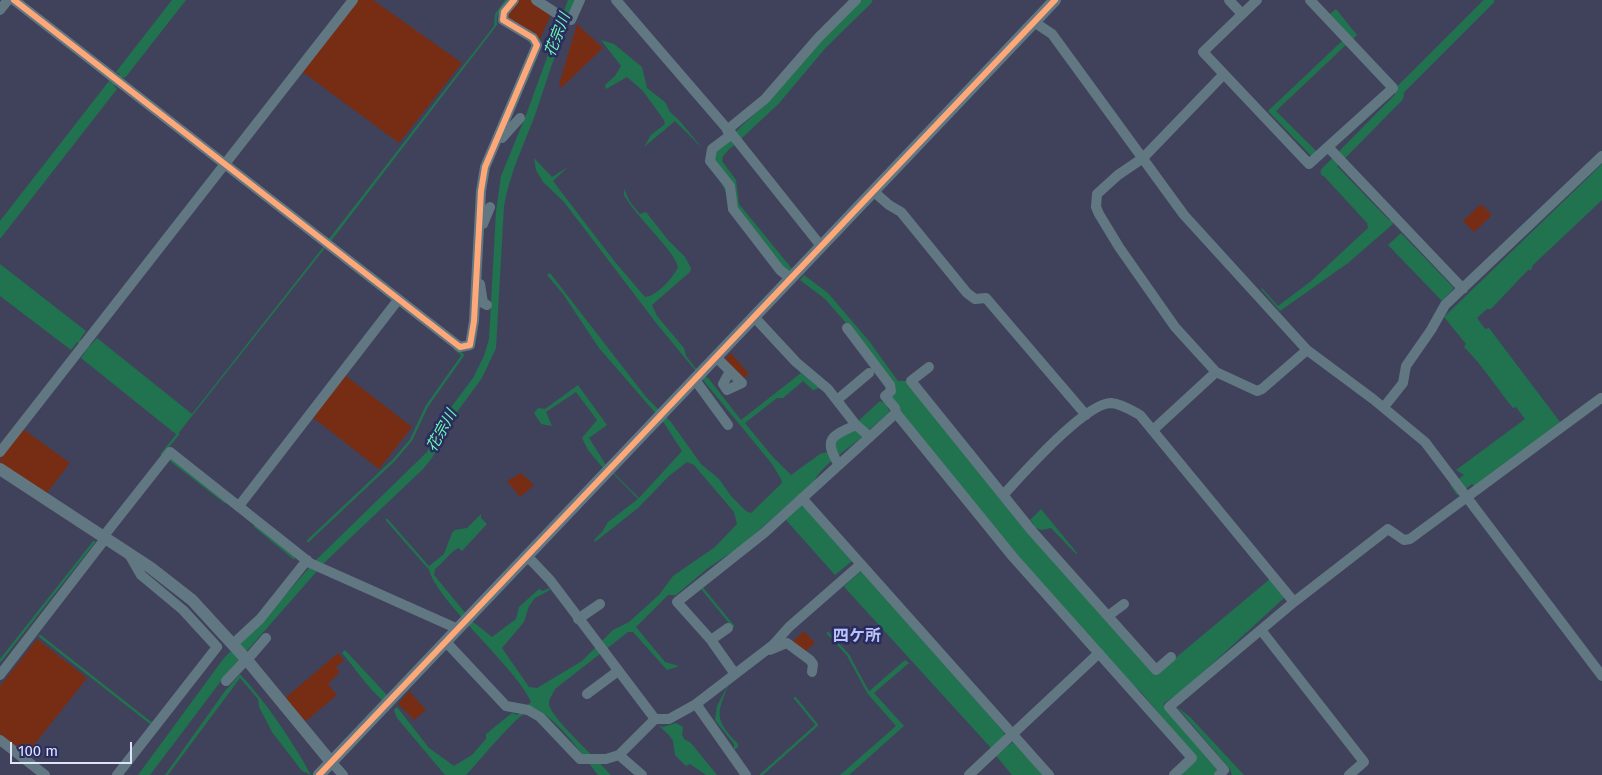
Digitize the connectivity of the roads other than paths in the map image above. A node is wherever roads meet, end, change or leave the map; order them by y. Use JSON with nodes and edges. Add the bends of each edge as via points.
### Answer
{"nodes":[{"id":1,"x":8,"y":0,"type":"edge"},
{"id":2,"x":14,"y":0,"type":"edge"},
{"id":3,"x":353,"y":0,"type":"edge"},
{"id":4,"x":514,"y":0,"type":"edge"},
{"id":5,"x":536,"y":0,"type":"edge"},
{"id":6,"x":580,"y":0,"type":"edge"},
{"id":7,"x":616,"y":0,"type":"edge"},
{"id":8,"x":856,"y":0,"type":"edge"},
{"id":9,"x":1055,"y":0,"type":"edge"},
{"id":10,"x":1229,"y":0,"type":"edge"},
{"id":11,"x":1257,"y":0,"type":"edge"},
{"id":12,"x":1310,"y":0,"type":"edge"},
{"id":13,"x":0,"y":10,"type":"edge"},
{"id":14,"x":1242,"y":14,"type":"junction"},
{"id":15,"x":1034,"y":22,"type":"junction"},
{"id":16,"x":1224,"y":74,"type":"junction"},
{"id":17,"x":520,"y":118,"type":"dead end"},
{"id":18,"x":730,"y":132,"type":"junction"},
{"id":19,"x":502,"y":138,"type":"dead end"},
{"id":20,"x":1328,"y":147,"type":"junction"},
{"id":21,"x":1602,"y":156,"type":"edge"},
{"id":22,"x":1143,"y":158,"type":"junction"},
{"id":23,"x":225,"y":164,"type":"junction"},
{"id":24,"x":873,"y":190,"type":"junction"},
{"id":25,"x":490,"y":207,"type":"dead end"},
{"id":26,"x":479,"y":234,"type":"junction"},
{"id":27,"x":821,"y":246,"type":"junction"},
{"id":28,"x":790,"y":278,"type":"junction"},
{"id":29,"x":476,"y":280,"type":"junction"},
{"id":30,"x":1463,"y":289,"type":"junction"},
{"id":31,"x":398,"y":300,"type":"junction"},
{"id":32,"x":487,"y":305,"type":"dead end"},
{"id":33,"x":757,"y":320,"type":"dead end"},
{"id":34,"x":848,"y":328,"type":"dead end"},
{"id":35,"x":1306,"y":350,"type":"junction"},
{"id":36,"x":716,"y":358,"type":"junction"},
{"id":37,"x":929,"y":367,"type":"dead end"},
{"id":38,"x":730,"y":371,"type":"dead end"},
{"id":39,"x":1216,"y":372,"type":"junction"},
{"id":40,"x":869,"y":373,"type":"dead end"},
{"id":41,"x":698,"y":384,"type":"dead end"},
{"id":42,"x":1601,"y":398,"type":"edge"},
{"id":43,"x":836,"y":400,"type":"junction"},
{"id":44,"x":1384,"y":408,"type":"junction"},
{"id":45,"x":896,"y":413,"type":"junction"},
{"id":46,"x":1086,"y":415,"type":"junction"},
{"id":47,"x":728,"y":425,"type":"dead end"},
{"id":48,"x":856,"y":425,"type":"junction"},
{"id":49,"x":1153,"y":430,"type":"junction"},
{"id":50,"x":870,"y":437,"type":"junction"},
{"id":51,"x":0,"y":452,"type":"edge"},
{"id":52,"x":838,"y":465,"type":"junction"},
{"id":53,"x":0,"y":470,"type":"edge"},
{"id":54,"x":1004,"y":494,"type":"junction"},
{"id":55,"x":1467,"y":496,"type":"junction"},
{"id":56,"x":802,"y":498,"type":"junction"},
{"id":57,"x":238,"y":506,"type":"junction"},
{"id":58,"x":104,"y":538,"type":"junction"},
{"id":59,"x":129,"y":554,"type":"junction"},
{"id":60,"x":524,"y":559,"type":"junction"},
{"id":61,"x":309,"y":562,"type":"junction"},
{"id":62,"x":861,"y":564,"type":"junction"},
{"id":63,"x":1293,"y":601,"type":"junction"},
{"id":64,"x":600,"y":604,"type":"dead end"},
{"id":65,"x":1124,"y":604,"type":"dead end"},
{"id":66,"x":1108,"y":616,"type":"junction"},
{"id":67,"x":578,"y":619,"type":"junction"},
{"id":68,"x":728,"y":628,"type":"dead end"},
{"id":69,"x":458,"y":629,"type":"junction"},
{"id":70,"x":1260,"y":630,"type":"junction"},
{"id":71,"x":266,"y":638,"type":"dead end"},
{"id":72,"x":711,"y":640,"type":"junction"},
{"id":73,"x":446,"y":642,"type":"junction"},
{"id":74,"x":233,"y":644,"type":"junction"},
{"id":75,"x":764,"y":652,"type":"junction"},
{"id":76,"x":1099,"y":652,"type":"junction"},
{"id":77,"x":1171,"y":657,"type":"dead end"},
{"id":78,"x":245,"y":661,"type":"junction"},
{"id":79,"x":1598,"y":663,"type":"edge"},
{"id":80,"x":618,"y":671,"type":"junction"},
{"id":81,"x":812,"y":672,"type":"dead end"},
{"id":82,"x":735,"y":674,"type":"junction"},
{"id":83,"x":0,"y":675,"type":"edge"},
{"id":84,"x":1602,"y":676,"type":"edge"},
{"id":85,"x":226,"y":681,"type":"dead end"},
{"id":86,"x":587,"y":694,"type":"dead end"},
{"id":87,"x":696,"y":704,"type":"junction"},
{"id":88,"x":655,"y":719,"type":"junction"},
{"id":89,"x":1013,"y":734,"type":"junction"},
{"id":90,"x":0,"y":740,"type":"edge"},
{"id":91,"x":618,"y":755,"type":"junction"},
{"id":92,"x":333,"y":764,"type":"junction"},
{"id":93,"x":45,"y":775,"type":"edge"},
{"id":94,"x":117,"y":775,"type":"edge"},
{"id":95,"x":319,"y":775,"type":"edge"},
{"id":96,"x":343,"y":775,"type":"edge"},
{"id":97,"x":642,"y":775,"type":"edge"},
{"id":98,"x":746,"y":775,"type":"edge"},
{"id":99,"x":969,"y":775,"type":"edge"},
{"id":100,"x":1049,"y":775,"type":"edge"},
{"id":101,"x":1174,"y":775,"type":"edge"},
{"id":102,"x":1219,"y":775,"type":"edge"},
{"id":103,"x":1349,"y":775,"type":"edge"}],
"edges":[{"from":1,"to":13,"type":"street"},
{"from":2,"to":23,"type":"street"},
{"from":3,"to":23,"type":"street"},
{"from":4,"to":26,"type":"street","via":[[504,12],[503,20],[533,38],[537,45],[485,167]]},
{"from":5,"to":6,"type":"street","via":[[571,20]]},
{"from":7,"to":18,"type":"street"},
{"from":8,"to":18,"type":"street"},
{"from":9,"to":15,"type":"street"},
{"from":10,"to":14,"type":"street"},
{"from":11,"to":14,"type":"street"},
{"from":12,"to":20,"type":"street","via":[[1393,88]]},
{"from":14,"to":16,"type":"street","via":[[1203,52]]},
{"from":15,"to":22,"type":"street","via":[[1052,34]]},
{"from":15,"to":24,"type":"street"},
{"from":16,"to":20,"type":"street","via":[[1309,164]]},
{"from":16,"to":22,"type":"street"},
{"from":17,"to":19,"type":"street"},
{"from":18,"to":27,"type":"street"},
{"from":18,"to":28,"type":"street","via":[[712,149],[710,161],[730,186],[732,209],[780,270]]},
{"from":20,"to":30,"type":"street"},
{"from":21,"to":30,"type":"street"},
{"from":22,"to":35,"type":"street","via":[[1184,215]]},
{"from":22,"to":39,"type":"street","via":[[1097,194],[1096,207],[1155,300]]},
{"from":23,"to":31,"type":"street"},
{"from":23,"to":51,"type":"street"},
{"from":24,"to":27,"type":"street"},
{"from":24,"to":46,"type":"street","via":[[889,206],[901,212],[974,299],[986,298]]},
{"from":25,"to":26,"type":"street"},
{"from":26,"to":29,"type":"street"},
{"from":27,"to":28,"type":"street"},
{"from":28,"to":36,"type":"street"},
{"from":29,"to":31,"type":"street","via":[[470,345],[460,347]]},
{"from":29,"to":32,"type":"street","via":[[480,283],[483,303]]},
{"from":30,"to":44,"type":"street","via":[[1445,305],[1406,366],[1403,382]]},
{"from":31,"to":57,"type":"street"},
{"from":33,"to":43,"type":"street"},
{"from":34,"to":45,"type":"street","via":[[890,385],[891,391],[885,396]]},
{"from":35,"to":39,"type":"street","via":[[1262,390],[1257,391]]},
{"from":35,"to":44,"type":"street"},
{"from":36,"to":38,"type":"street"},
{"from":36,"to":60,"type":"street"},
{"from":37,"to":54,"type":"street","via":[[911,381]]},
{"from":39,"to":49,"type":"street"},
{"from":40,"to":43,"type":"street"},
{"from":41,"to":47,"type":"street"},
{"from":42,"to":55,"type":"street"},
{"from":43,"to":48,"type":"street"},
{"from":44,"to":55,"type":"street","via":[[1424,442]]},
{"from":45,"to":50,"type":"street"},
{"from":45,"to":76,"type":"street","via":[[1013,556]]},
{"from":46,"to":49,"type":"street","via":[[1111,403],[1140,415]]},
{"from":46,"to":54,"type":"street"},
{"from":48,"to":50,"type":"street"},
{"from":48,"to":52,"type":"street","via":[[837,434],[829,445]]},
{"from":49,"to":63,"type":"street"},
{"from":50,"to":52,"type":"street"},
{"from":52,"to":56,"type":"street"},
{"from":53,"to":58,"type":"street"},
{"from":54,"to":66,"type":"street","via":[[1032,531]]},
{"from":55,"to":63,"type":"street","via":[[1406,540],[1388,529]]},
{"from":55,"to":79,"type":"street"},
{"from":56,"to":62,"type":"street"},
{"from":56,"to":72,"type":"street","via":[[764,533],[677,602]]},
{"from":57,"to":58,"type":"street","via":[[170,452]]},
{"from":57,"to":61,"type":"street"},
{"from":58,"to":59,"type":"street"},
{"from":58,"to":83,"type":"street"},
{"from":59,"to":74,"type":"street","via":[[192,600]]},
{"from":59,"to":94,"type":"street","via":[[141,575],[183,610],[216,647]]},
{"from":60,"to":67,"type":"street","via":[[531,560],[550,580]]},
{"from":60,"to":69,"type":"street"},
{"from":61,"to":69,"type":"street"},
{"from":61,"to":74,"type":"street","via":[[260,619]]},
{"from":62,"to":75,"type":"street"},
{"from":62,"to":89,"type":"street"},
{"from":63,"to":70,"type":"street"},
{"from":64,"to":67,"type":"street"},
{"from":65,"to":66,"type":"street"},
{"from":66,"to":77,"type":"street","via":[[1156,670]]},
{"from":67,"to":80,"type":"street"},
{"from":68,"to":72,"type":"street"},
{"from":69,"to":73,"type":"street"},
{"from":70,"to":102,"type":"street","via":[[1169,707],[1224,770]]},
{"from":70,"to":103,"type":"street","via":[[1364,762]]},
{"from":71,"to":78,"type":"street"},
{"from":72,"to":82,"type":"street"},
{"from":73,"to":91,"type":"street","via":[[506,706],[528,710],[540,717],[580,759],[606,759]]},
{"from":73,"to":92,"type":"street"},
{"from":74,"to":78,"type":"street"},
{"from":75,"to":81,"type":"street","via":[[788,643],[810,660]]},
{"from":75,"to":82,"type":"street"},
{"from":76,"to":89,"type":"street"},
{"from":76,"to":101,"type":"street","via":[[1192,758]]},
{"from":78,"to":85,"type":"street"},
{"from":78,"to":92,"type":"street"},
{"from":79,"to":84,"type":"street"},
{"from":80,"to":86,"type":"street"},
{"from":80,"to":88,"type":"street"},
{"from":82,"to":87,"type":"street"},
{"from":87,"to":88,"type":"street","via":[[670,719]]},
{"from":87,"to":98,"type":"street"},
{"from":88,"to":91,"type":"street"},
{"from":89,"to":99,"type":"street"},
{"from":89,"to":100,"type":"street"},
{"from":90,"to":93,"type":"street"},
{"from":91,"to":97,"type":"street"},
{"from":92,"to":95,"type":"street"},
{"from":92,"to":96,"type":"street"}]}
